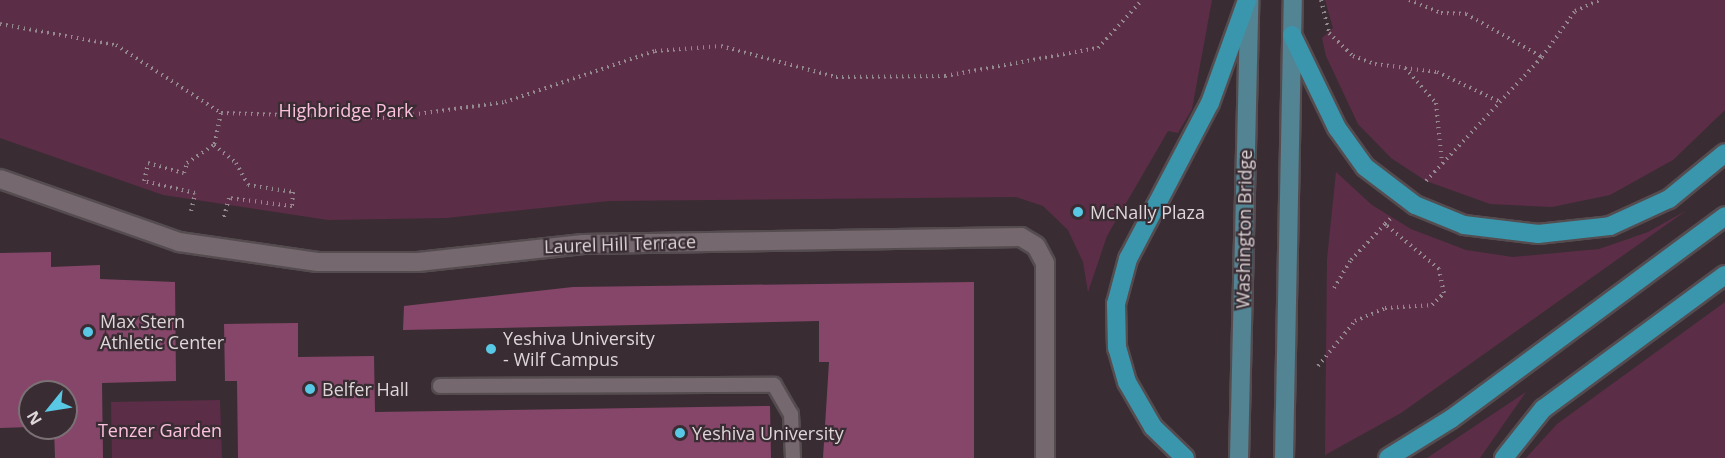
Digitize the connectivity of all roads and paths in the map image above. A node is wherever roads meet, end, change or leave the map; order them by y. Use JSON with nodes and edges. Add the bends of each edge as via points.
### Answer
{"nodes":[{"id":1,"x":1142,"y":0,"type":"edge"},
{"id":2,"x":1248,"y":0,"type":"edge"},
{"id":3,"x":1293,"y":0,"type":"edge"},
{"id":4,"x":1321,"y":0,"type":"edge"},
{"id":5,"x":1409,"y":0,"type":"edge"},
{"id":6,"x":1600,"y":0,"type":"edge"},
{"id":7,"x":0,"y":24,"type":"edge"},
{"id":8,"x":1292,"y":35,"type":"junction"},
{"id":9,"x":1542,"y":57,"type":"junction"},
{"id":10,"x":1405,"y":69,"type":"junction"},
{"id":11,"x":1498,"y":101,"type":"junction"},
{"id":12,"x":221,"y":113,"type":"junction"},
{"id":13,"x":214,"y":145,"type":"junction"},
{"id":14,"x":1725,"y":153,"type":"edge"},
{"id":15,"x":1442,"y":162,"type":"junction"},
{"id":16,"x":0,"y":179,"type":"edge"},
{"id":17,"x":1426,"y":181,"type":"dead end"},
{"id":18,"x":191,"y":211,"type":"dead end"},
{"id":19,"x":1725,"y":216,"type":"edge"},
{"id":20,"x":1391,"y":218,"type":"dead end"},
{"id":21,"x":223,"y":220,"type":"dead end"},
{"id":22,"x":1385,"y":224,"type":"junction"},
{"id":23,"x":1725,"y":275,"type":"edge"},
{"id":24,"x":1334,"y":288,"type":"dead end"},
{"id":25,"x":1318,"y":366,"type":"dead end"},
{"id":26,"x":440,"y":386,"type":"dead end"},
{"id":27,"x":793,"y":458,"type":"edge"},
{"id":28,"x":1046,"y":458,"type":"edge"},
{"id":29,"x":1185,"y":458,"type":"edge"},
{"id":30,"x":1239,"y":458,"type":"edge"},
{"id":31,"x":1284,"y":458,"type":"edge"},
{"id":32,"x":1388,"y":458,"type":"edge"},
{"id":33,"x":1504,"y":458,"type":"edge"}],
"edges":[{"from":1,"to":12,"type":"path","via":[[1098,48],[945,76],[836,77],[721,45],[655,51],[505,102],[400,116]]},
{"from":2,"to":29,"type":"highway","via":[[1210,103],[1128,259],[1116,304],[1117,348],[1127,382],[1153,427]]},
{"from":2,"to":30,"type":"main road","name":"Washington Bridge"},
{"from":3,"to":8,"type":"main road"},
{"from":4,"to":10,"type":"path","via":[[1326,27],[1342,47],[1364,62]]},
{"from":5,"to":9,"type":"path","via":[[1441,14],[1466,14]]},
{"from":6,"to":9,"type":"path","via":[[1575,11]]},
{"from":7,"to":12,"type":"path","via":[[116,45]]},
{"from":8,"to":14,"type":"highway","via":[[1337,128],[1365,167],[1407,201],[1464,225],[1528,234],[1610,226],[1669,199]]},
{"from":8,"to":31,"type":"main road"},
{"from":9,"to":11,"type":"path"},
{"from":10,"to":11,"type":"path","via":[[1450,76]]},
{"from":10,"to":15,"type":"path","via":[[1436,103]]},
{"from":11,"to":15,"type":"path"},
{"from":12,"to":13,"type":"path"},
{"from":13,"to":18,"type":"path","via":[[187,163],[184,172],[148,163],[144,181],[195,193]]},
{"from":13,"to":21,"type":"path","via":[[236,163],[248,185],[293,192],[292,206],[229,198]]},
{"from":15,"to":17,"type":"path"},
{"from":16,"to":28,"type":"street","name":"Laurel Hill Terrace","via":[[179,242],[318,261],[418,262],[583,244],[1021,237],[1036,246],[1045,263]]},
{"from":19,"to":32,"type":"highway","via":[[1451,419]]},
{"from":20,"to":22,"type":"path"},
{"from":22,"to":24,"type":"path","via":[[1351,260]]},
{"from":22,"to":25,"type":"path","via":[[1424,252],[1443,277],[1444,293],[1432,304],[1368,313],[1348,326]]},
{"from":23,"to":33,"type":"highway","via":[[1543,409]]},
{"from":26,"to":27,"type":"lane","via":[[774,385],[791,414]]}]}
